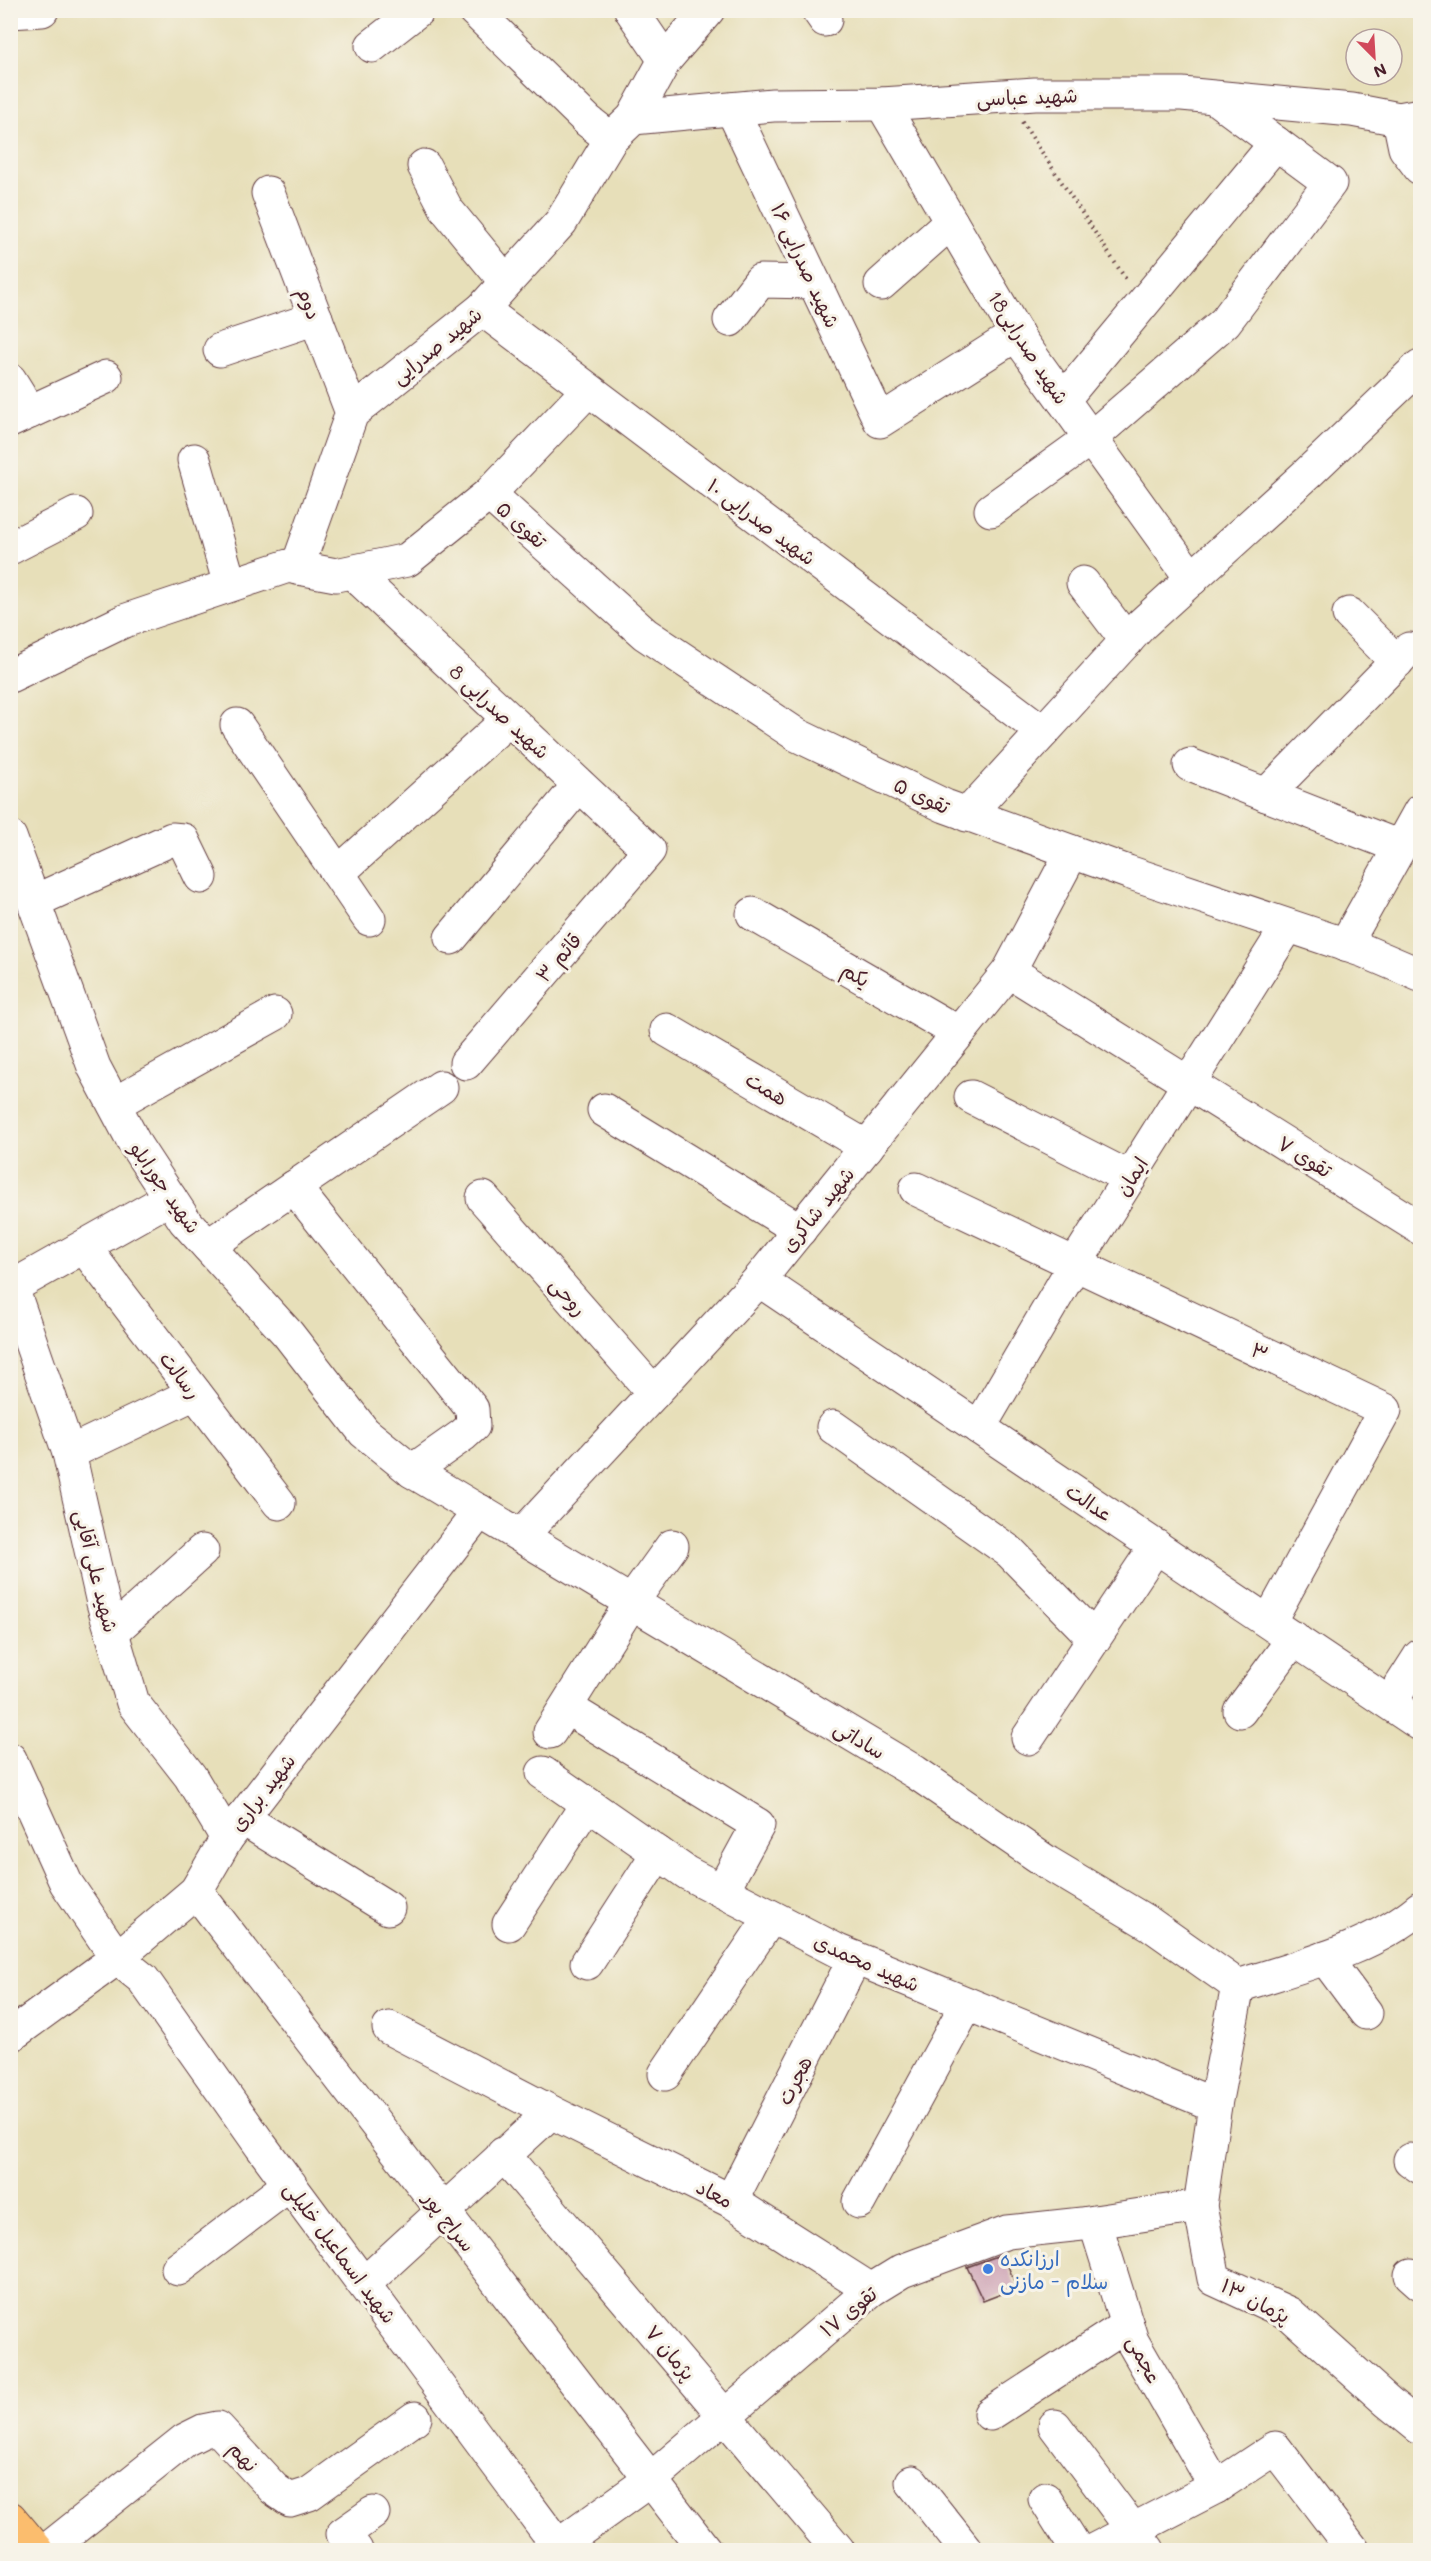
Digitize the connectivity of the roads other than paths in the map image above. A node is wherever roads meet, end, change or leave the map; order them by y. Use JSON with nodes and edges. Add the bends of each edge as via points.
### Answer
{"nodes":[{"id":1,"x":42,"y":10,"type":"edge"},
{"id":2,"x":418,"y":10,"type":"edge"},
{"id":3,"x":474,"y":10,"type":"edge"},
{"id":4,"x":631,"y":10,"type":"edge"},
{"id":5,"x":708,"y":10,"type":"edge"},
{"id":6,"x":10,"y":12,"type":"edge"},
{"id":7,"x":372,"y":46,"type":"dead end"},
{"id":8,"x":665,"y":60,"type":"junction"},
{"id":9,"x":1213,"y":97,"type":"junction"},
{"id":10,"x":882,"y":104,"type":"junction"},
{"id":11,"x":732,"y":109,"type":"junction"},
{"id":12,"x":1410,"y":117,"type":"edge"},
{"id":13,"x":622,"y":128,"type":"junction"},
{"id":14,"x":1276,"y":143,"type":"junction"},
{"id":15,"x":424,"y":166,"type":"dead end"},
{"id":16,"x":1420,"y":168,"type":"edge"},
{"id":17,"x":268,"y":193,"type":"dead end"},
{"id":18,"x":951,"y":222,"type":"junction"},
{"id":19,"x":506,"y":282,"type":"junction"},
{"id":20,"x":814,"y":282,"type":"junction"},
{"id":21,"x":881,"y":284,"type":"dead end"},
{"id":22,"x":482,"y":309,"type":"junction"},
{"id":23,"x":316,"y":318,"type":"junction"},
{"id":24,"x":730,"y":320,"type":"dead end"},
{"id":25,"x":1017,"y":334,"type":"junction"},
{"id":26,"x":220,"y":350,"type":"dead end"},
{"id":27,"x":1420,"y":366,"type":"edge"},
{"id":28,"x":106,"y":377,"type":"dead end"},
{"id":29,"x":10,"y":380,"type":"edge"},
{"id":30,"x":588,"y":390,"type":"junction"},
{"id":31,"x":1063,"y":400,"type":"junction"},
{"id":32,"x":352,"y":413,"type":"junction"},
{"id":33,"x":20,"y":417,"type":"edge"},
{"id":34,"x":1091,"y":438,"type":"junction"},
{"id":35,"x":194,"y":460,"type":"dead end"},
{"id":36,"x":489,"y":494,"type":"junction"},
{"id":37,"x":991,"y":510,"type":"dead end"},
{"id":38,"x":76,"y":514,"type":"dead end"},
{"id":39,"x":10,"y":548,"type":"edge"},
{"id":40,"x":297,"y":568,"type":"junction"},
{"id":41,"x":352,"y":572,"type":"junction"},
{"id":42,"x":1192,"y":579,"type":"junction"},
{"id":43,"x":1083,"y":583,"type":"dead end"},
{"id":44,"x":231,"y":585,"type":"junction"},
{"id":45,"x":1349,"y":614,"type":"dead end"},
{"id":46,"x":1127,"y":641,"type":"junction"},
{"id":47,"x":13,"y":669,"type":"edge"},
{"id":48,"x":509,"y":719,"type":"junction"},
{"id":49,"x":237,"y":725,"type":"dead end"},
{"id":50,"x":1043,"y":732,"type":"junction"},
{"id":51,"x":1190,"y":765,"type":"dead end"},
{"id":52,"x":579,"y":784,"type":"junction"},
{"id":53,"x":1266,"y":795,"type":"junction"},
{"id":54,"x":1420,"y":811,"type":"edge"},
{"id":55,"x":968,"y":815,"type":"junction"},
{"id":56,"x":10,"y":837,"type":"edge"},
{"id":57,"x":1400,"y":847,"type":"junction"},
{"id":58,"x":649,"y":850,"type":"joint"},
{"id":59,"x":1072,"y":852,"type":"junction"},
{"id":60,"x":338,"y":873,"type":"junction"},
{"id":61,"x":201,"y":877,"type":"dead end"},
{"id":62,"x":35,"y":901,"type":"junction"},
{"id":63,"x":753,"y":914,"type":"dead end"},
{"id":64,"x":369,"y":919,"type":"dead end"},
{"id":65,"x":1288,"y":926,"type":"junction"},
{"id":66,"x":451,"y":938,"type":"dead end"},
{"id":67,"x":1345,"y":945,"type":"junction"},
{"id":68,"x":1009,"y":971,"type":"junction"},
{"id":69,"x":1420,"y":975,"type":"edge"},
{"id":70,"x":275,"y":1014,"type":"dead end"},
{"id":71,"x":667,"y":1030,"type":"dead end"},
{"id":72,"x":959,"y":1033,"type":"junction"},
{"id":73,"x":466,"y":1063,"type":"dead end"},
{"id":74,"x":1190,"y":1084,"type":"junction"},
{"id":75,"x":441,"y":1087,"type":"dead end"},
{"id":76,"x":971,"y":1097,"type":"dead end"},
{"id":77,"x":114,"y":1104,"type":"junction"},
{"id":78,"x":604,"y":1110,"type":"dead end"},
{"id":79,"x":867,"y":1147,"type":"junction"},
{"id":80,"x":1130,"y":1178,"type":"junction"},
{"id":81,"x":294,"y":1186,"type":"junction"},
{"id":82,"x":916,"y":1189,"type":"dead end"},
{"id":83,"x":170,"y":1198,"type":"junction"},
{"id":84,"x":483,"y":1198,"type":"dead end"},
{"id":85,"x":1420,"y":1228,"type":"edge"},
{"id":86,"x":800,"y":1230,"type":"junction"},
{"id":87,"x":84,"y":1246,"type":"junction"},
{"id":88,"x":208,"y":1246,"type":"junction"},
{"id":89,"x":1075,"y":1264,"type":"junction"},
{"id":90,"x":759,"y":1280,"type":"junction"},
{"id":91,"x":11,"y":1285,"type":"edge"},
{"id":92,"x":195,"y":1393,"type":"junction"},
{"id":93,"x":654,"y":1393,"type":"junction"},
{"id":94,"x":833,"y":1427,"type":"dead end"},
{"id":95,"x":979,"y":1428,"type":"junction"},
{"id":96,"x":69,"y":1453,"type":"junction"},
{"id":97,"x":412,"y":1470,"type":"junction"},
{"id":98,"x":279,"y":1503,"type":"dead end"},
{"id":99,"x":480,"y":1511,"type":"junction"},
{"id":100,"x":522,"y":1535,"type":"junction"},
{"id":101,"x":672,"y":1546,"type":"dead end"},
{"id":102,"x":1156,"y":1546,"type":"junction"},
{"id":103,"x":202,"y":1551,"type":"dead end"},
{"id":104,"x":631,"y":1603,"type":"junction"},
{"id":105,"x":1281,"y":1630,"type":"junction"},
{"id":106,"x":111,"y":1632,"type":"junction"},
{"id":107,"x":1094,"y":1638,"type":"junction"},
{"id":108,"x":1420,"y":1656,"type":"edge"},
{"id":109,"x":1390,"y":1703,"type":"junction"},
{"id":110,"x":1240,"y":1711,"type":"dead end"},
{"id":111,"x":1420,"y":1724,"type":"edge"},
{"id":112,"x":1028,"y":1737,"type":"dead end"},
{"id":113,"x":10,"y":1759,"type":"edge"},
{"id":114,"x":543,"y":1773,"type":"dead end"},
{"id":115,"x":587,"y":1804,"type":"junction"},
{"id":116,"x":234,"y":1828,"type":"junction"},
{"id":117,"x":658,"y":1853,"type":"junction"},
{"id":118,"x":196,"y":1891,"type":"junction"},
{"id":119,"x":722,"y":1891,"type":"junction"},
{"id":120,"x":388,"y":1908,"type":"dead end"},
{"id":121,"x":1420,"y":1908,"type":"edge"},
{"id":122,"x":771,"y":1917,"type":"junction"},
{"id":123,"x":509,"y":1924,"type":"dead end"},
{"id":124,"x":117,"y":1958,"type":"junction"},
{"id":125,"x":855,"y":1958,"type":"junction"},
{"id":126,"x":1324,"y":1958,"type":"junction"},
{"id":127,"x":586,"y":1963,"type":"dead end"},
{"id":128,"x":1234,"y":1983,"type":"junction"},
{"id":129,"x":967,"y":2004,"type":"junction"},
{"id":130,"x":1366,"y":2013,"type":"dead end"},
{"id":131,"x":389,"y":2028,"type":"dead end"},
{"id":132,"x":10,"y":2036,"type":"edge"},
{"id":133,"x":665,"y":2074,"type":"dead end"},
{"id":134,"x":1215,"y":2105,"type":"junction"},
{"id":135,"x":551,"y":2112,"type":"junction"},
{"id":136,"x":503,"y":2154,"type":"junction"},
{"id":137,"x":291,"y":2184,"type":"junction"},
{"id":138,"x":731,"y":2201,"type":"junction"},
{"id":139,"x":859,"y":2202,"type":"dead end"},
{"id":140,"x":1200,"y":2206,"type":"junction"},
{"id":141,"x":444,"y":2212,"type":"junction"},
{"id":142,"x":1095,"y":2222,"type":"junction"},
{"id":143,"x":178,"y":2269,"type":"dead end"},
{"id":144,"x":365,"y":2283,"type":"junction"},
{"id":145,"x":871,"y":2290,"type":"junction"},
{"id":146,"x":1128,"y":2325,"type":"junction"},
{"id":147,"x":990,"y":2414,"type":"dead end"},
{"id":148,"x":724,"y":2415,"type":"junction"},
{"id":149,"x":416,"y":2418,"type":"dead end"},
{"id":150,"x":1055,"y":2426,"type":"dead end"},
{"id":151,"x":1420,"y":2428,"type":"edge"},
{"id":152,"x":651,"y":2481,"type":"junction"},
{"id":153,"x":912,"y":2482,"type":"dead end"},
{"id":154,"x":1216,"y":2487,"type":"junction"},
{"id":155,"x":1045,"y":2499,"type":"dead end"},
{"id":156,"x":373,"y":2513,"type":"dead end"},
{"id":157,"x":26,"y":2541,"type":"edge"},
{"id":158,"x":1141,"y":2541,"type":"edge"},
{"id":159,"x":560,"y":2548,"type":"edge"},
{"id":160,"x":356,"y":2550,"type":"edge"},
{"id":161,"x":705,"y":2550,"type":"edge"},
{"id":162,"x":838,"y":2550,"type":"edge"},
{"id":163,"x":966,"y":2550,"type":"edge"},
{"id":164,"x":1077,"y":2550,"type":"edge"},
{"id":165,"x":1094,"y":2550,"type":"edge"},
{"id":166,"x":1353,"y":2550,"type":"edge"}],
"edges":[{"from":1,"to":6,"type":"street"},
{"from":2,"to":7,"type":"street"},
{"from":3,"to":13,"type":"street","via":[[588,121]]},
{"from":4,"to":8,"type":"street"},
{"from":5,"to":8,"type":"street","name":"شهید صدرایی"},
{"from":8,"to":13,"type":"street","name":"شهید صدرایی"},
{"from":9,"to":10,"type":"street","name":"شهید عباسی","via":[[1004,96]]},
{"from":9,"to":12,"type":"street","name":"شهید عباسی"},
{"from":9,"to":14,"type":"street"},
{"from":10,"to":11,"type":"street","name":"شهید عباسی"},
{"from":10,"to":18,"type":"street","name":"شهید صدرایی18"},
{"from":11,"to":13,"type":"street","name":"شهید عباسی"},
{"from":11,"to":20,"type":"street","name":"شهید صدرایی ۱۶"},
{"from":12,"to":16,"type":"street","via":[[1405,148]]},
{"from":13,"to":19,"type":"street","name":"شهید صدرایی","via":[[561,222]]},
{"from":14,"to":31,"type":"street"},
{"from":14,"to":34,"type":"street","via":[[1330,183],[1225,322]]},
{"from":15,"to":19,"type":"street","via":[[447,210]]},
{"from":17,"to":23,"type":"street","name":"دوم"},
{"from":18,"to":21,"type":"street"},
{"from":18,"to":25,"type":"street","name":"شهید صدرایی18"},
{"from":19,"to":22,"type":"street","name":"شهید صدرایی"},
{"from":20,"to":24,"type":"street","via":[[760,281]]},
{"from":20,"to":25,"type":"street","name":"شهید صدرایی ۱۶","via":[[880,421]]},
{"from":22,"to":30,"type":"street","name":"شهید صدرایی ۱۰"},
{"from":22,"to":32,"type":"street","name":"شهید صدرایی"},
{"from":23,"to":26,"type":"street"},
{"from":23,"to":32,"type":"street","name":"دوم"},
{"from":25,"to":31,"type":"street","name":"شهید صدرایی18"},
{"from":27,"to":42,"type":"street"},
{"from":28,"to":33,"type":"street"},
{"from":29,"to":33,"type":"street"},
{"from":30,"to":36,"type":"street"},
{"from":30,"to":50,"type":"street","name":"شهید صدرایی ۱۰"},
{"from":31,"to":34,"type":"street","name":"شهید صدرایی18"},
{"from":32,"to":40,"type":"street"},
{"from":34,"to":37,"type":"street"},
{"from":34,"to":42,"type":"street","name":"شهید صدرایی18"},
{"from":35,"to":44,"type":"street"},
{"from":36,"to":41,"type":"street","via":[[407,560]]},
{"from":36,"to":55,"type":"street","name":"تقوی ۵","via":[[645,634],[797,735]]},
{"from":38,"to":39,"type":"street"},
{"from":40,"to":41,"type":"street","via":[[336,575]]},
{"from":40,"to":44,"type":"street","via":[[288,566]]},
{"from":41,"to":48,"type":"street","name":"شهید صدرایی 8"},
{"from":42,"to":46,"type":"street"},
{"from":43,"to":46,"type":"street"},
{"from":44,"to":47,"type":"street","via":[[124,621]]},
{"from":45,"to":53,"type":"street","via":[[1403,656]]},
{"from":46,"to":50,"type":"street"},
{"from":48,"to":52,"type":"street","name":"شهید صدرایی 8"},
{"from":48,"to":60,"type":"street"},
{"from":49,"to":60,"type":"street"},
{"from":50,"to":55,"type":"street"},
{"from":51,"to":53,"type":"street"},
{"from":52,"to":58,"type":"street","name":"شهید صدرایی 8"},
{"from":52,"to":66,"type":"street"},
{"from":53,"to":57,"type":"street"},
{"from":54,"to":57,"type":"street"},
{"from":55,"to":59,"type":"street","name":"تقوی ۵"},
{"from":56,"to":62,"type":"street","name":"شهید جورابلو"},
{"from":57,"to":67,"type":"street"},
{"from":58,"to":73,"type":"street","name":"قائم ۳"},
{"from":59,"to":65,"type":"street","name":"تقوی ۵"},
{"from":59,"to":68,"type":"street","name":"شهید شاکری"},
{"from":60,"to":64,"type":"street"},
{"from":61,"to":62,"type":"street","via":[[183,840],[172,839]]},
{"from":62,"to":77,"type":"street","name":"شهید جورابلو","via":[[94,1066]]},
{"from":63,"to":72,"type":"street","name":"یکم"},
{"from":65,"to":67,"type":"street","name":"تقوی ۵"},
{"from":65,"to":74,"type":"street","name":"ایمان"},
{"from":67,"to":69,"type":"street","name":"تقوی ۵"},
{"from":68,"to":72,"type":"street","name":"شهید شاکری"},
{"from":68,"to":74,"type":"street","name":"تقوی ۷"},
{"from":70,"to":77,"type":"street"},
{"from":71,"to":79,"type":"street","name":"همت"},
{"from":72,"to":79,"type":"street","name":"شهید شاکری"},
{"from":74,"to":80,"type":"street","name":"ایمان"},
{"from":74,"to":85,"type":"street","name":"تقوی ۷"},
{"from":75,"to":81,"type":"street"},
{"from":76,"to":80,"type":"street"},
{"from":77,"to":83,"type":"street","name":"شهید جورابلو"},
{"from":78,"to":86,"type":"street"},
{"from":79,"to":86,"type":"street","name":"شهید شاکری"},
{"from":80,"to":89,"type":"street","name":"ایمان"},
{"from":81,"to":88,"type":"street"},
{"from":81,"to":97,"type":"street","via":[[472,1409],[473,1426]]},
{"from":82,"to":89,"type":"street","name":"۳"},
{"from":83,"to":87,"type":"street"},
{"from":83,"to":88,"type":"street","name":"شهید جورابلو"},
{"from":84,"to":93,"type":"street","name":"روحی"},
{"from":86,"to":90,"type":"street","name":"شهید شاکری"},
{"from":87,"to":91,"type":"street"},
{"from":87,"to":92,"type":"street","name":"رسالت"},
{"from":88,"to":97,"type":"street","name":"شهید جورابلو","via":[[288,1334],[364,1432]]},
{"from":89,"to":95,"type":"street","name":"ایمان"},
{"from":89,"to":105,"type":"street","name":"۳","via":[[1385,1410]]},
{"from":90,"to":93,"type":"street","name":"شهید شاکری"},
{"from":90,"to":95,"type":"street","name":"عدالت"},
{"from":91,"to":96,"type":"street","name":"شهید علی آقایی"},
{"from":92,"to":96,"type":"street"},
{"from":92,"to":98,"type":"street","name":"رسالت"},
{"from":93,"to":100,"type":"street","name":"شهید شاکری"},
{"from":94,"to":107,"type":"street","via":[[1010,1552]]},
{"from":95,"to":102,"type":"street","name":"عدالت"},
{"from":96,"to":106,"type":"street","name":"شهید علی آقایی"},
{"from":97,"to":99,"type":"street","name":"شهید جورابلو"},
{"from":99,"to":100,"type":"street","name":"ساداتی"},
{"from":99,"to":116,"type":"street","name":"شهید براری"},
{"from":100,"to":104,"type":"street","name":"ساداتی"},
{"from":101,"to":104,"type":"street"},
{"from":102,"to":105,"type":"street","name":"عدالت"},
{"from":102,"to":107,"type":"street"},
{"from":103,"to":106,"type":"street"},
{"from":104,"to":119,"type":"street","via":[[559,1720],[758,1825]]},
{"from":104,"to":128,"type":"street","name":"ساداتی","via":[[915,1772]]},
{"from":105,"to":109,"type":"street","name":"عدالت"},
{"from":105,"to":110,"type":"street"},
{"from":106,"to":116,"type":"street","name":"شهید علی آقایی","via":[[133,1703]]},
{"from":107,"to":112,"type":"street"},
{"from":108,"to":109,"type":"street"},
{"from":109,"to":111,"type":"street","name":"عدالت"},
{"from":113,"to":124,"type":"street","name":"شهید اسماعیل خلیلی","via":[[66,1883]]},
{"from":114,"to":115,"type":"street","name":"شهید محمدی"},
{"from":115,"to":117,"type":"street","name":"شهید محمدی"},
{"from":115,"to":123,"type":"street"},
{"from":116,"to":118,"type":"street","name":"شهید براری"},
{"from":116,"to":120,"type":"street"},
{"from":117,"to":119,"type":"street","name":"شهید محمدی"},
{"from":117,"to":127,"type":"street"},
{"from":118,"to":124,"type":"street","name":"شهید براری"},
{"from":118,"to":141,"type":"street","name":"سراج پور"},
{"from":119,"to":122,"type":"street","name":"شهید محمدی"},
{"from":121,"to":126,"type":"street","via":[[1374,1937]]},
{"from":122,"to":125,"type":"street","name":"شهید محمدی"},
{"from":122,"to":133,"type":"street"},
{"from":124,"to":132,"type":"street","name":"شهید براری"},
{"from":124,"to":137,"type":"street","name":"شهید اسماعیل خلیلی","via":[[143,1979]]},
{"from":125,"to":129,"type":"street","name":"شهید محمدی"},
{"from":125,"to":138,"type":"street","name":"هجرت"},
{"from":126,"to":128,"type":"street"},
{"from":126,"to":130,"type":"street"},
{"from":128,"to":134,"type":"street","name":"پژمان ۱۳"},
{"from":129,"to":134,"type":"street","name":"شهید محمدی"},
{"from":129,"to":139,"type":"street"},
{"from":131,"to":135,"type":"street","name":"معاد"},
{"from":134,"to":140,"type":"street","name":"پژمان ۱۳"},
{"from":135,"to":136,"type":"street"},
{"from":135,"to":138,"type":"street","name":"معاد"},
{"from":136,"to":141,"type":"street"},
{"from":136,"to":148,"type":"street","name":"پژمان ۷"},
{"from":137,"to":143,"type":"street"},
{"from":137,"to":144,"type":"street","name":"شهید اسماعیل خلیلی"},
{"from":138,"to":145,"type":"street","name":"معاد"},
{"from":140,"to":142,"type":"street","name":"تقوی ۱۷"},
{"from":140,"to":151,"type":"street","name":"پژمان ۱۳","via":[[1215,2279],[1290,2314]]},
{"from":141,"to":144,"type":"street"},
{"from":141,"to":152,"type":"street","name":"سراج پور"},
{"from":142,"to":145,"type":"street","name":"تقوی ۱۷","via":[[1007,2232],[902,2271]]},
{"from":142,"to":146,"type":"street","name":"عجمی"},
{"from":144,"to":159,"type":"street","name":"شهید اسماعیل خلیلی"},
{"from":145,"to":148,"type":"street","name":"تقوی ۱۷"},
{"from":146,"to":147,"type":"street"},
{"from":146,"to":154,"type":"street","name":"عجمی","via":[[1132,2341]]},
{"from":148,"to":152,"type":"street","name":"تقوی ۱۷"},
{"from":148,"to":162,"type":"street","name":"پژمان ۷"},
{"from":149,"to":157,"type":"street","name":"نهم","via":[[309,2494],[290,2500],[274,2489],[218,2428],[203,2431]]},
{"from":150,"to":158,"type":"street"},
{"from":152,"to":159,"type":"street","name":"تقوی ۱۷"},
{"from":152,"to":161,"type":"street","name":"سراج پور"},
{"from":153,"to":163,"type":"street"},
{"from":154,"to":158,"type":"street"},
{"from":154,"to":166,"type":"street","via":[[1275,2448]]},
{"from":155,"to":164,"type":"street"},
{"from":156,"to":160,"type":"street","via":[[343,2534]]},
{"from":158,"to":165,"type":"street"}]}
